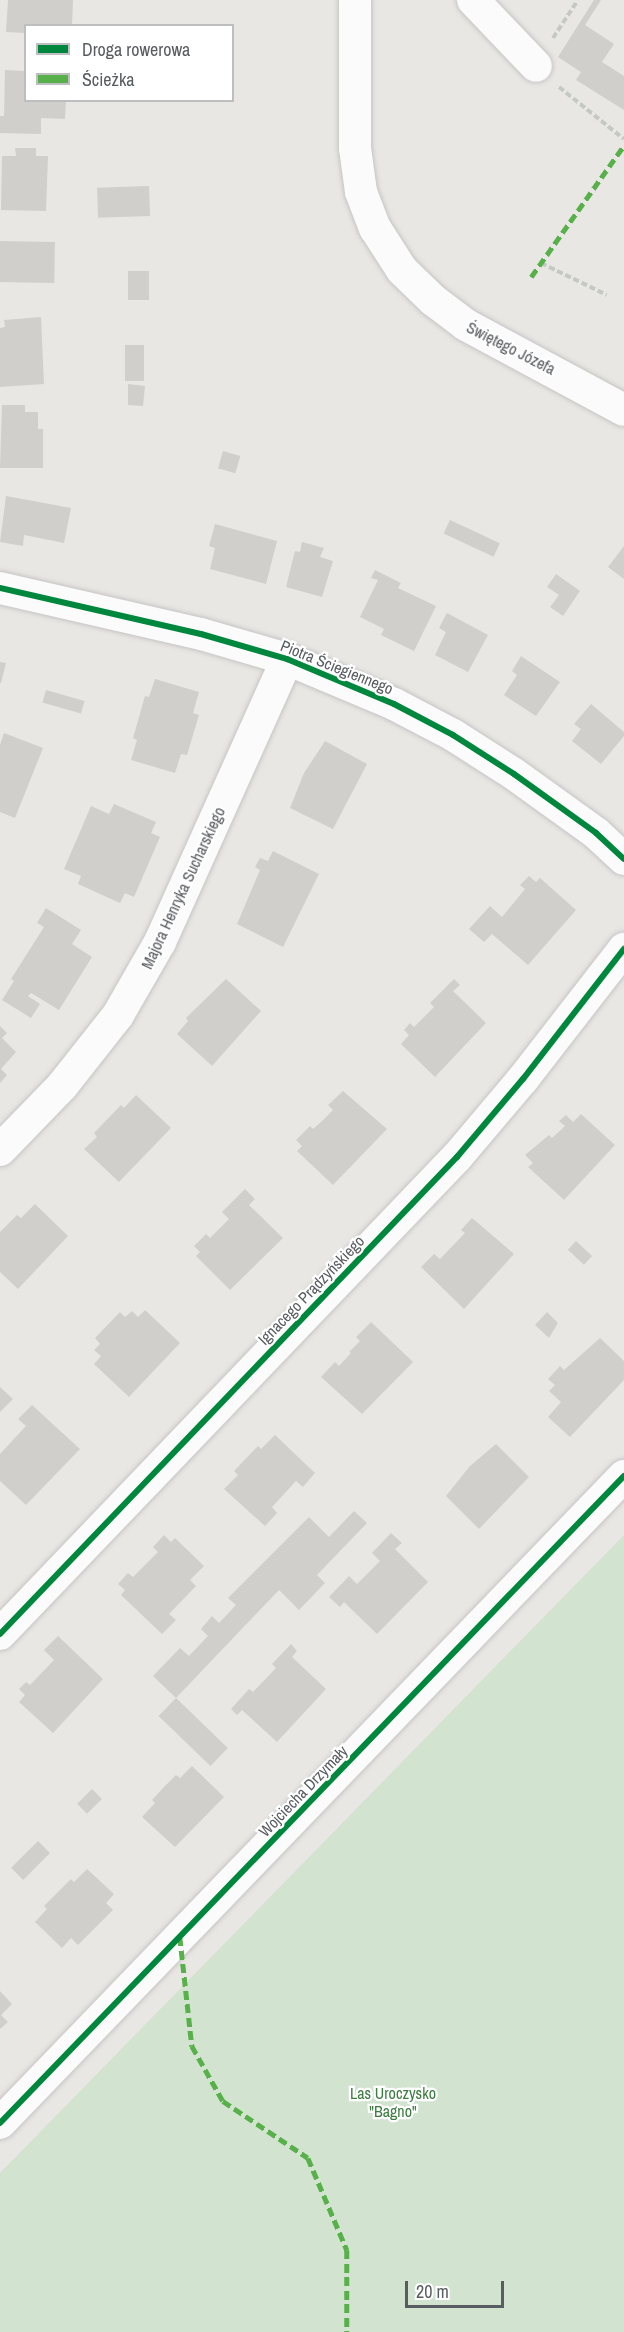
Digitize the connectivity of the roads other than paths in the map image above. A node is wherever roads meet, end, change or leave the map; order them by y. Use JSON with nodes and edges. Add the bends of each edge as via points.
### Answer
{"nodes":[{"id":1,"x":355,"y":0,"type":"edge"},
{"id":2,"x":473,"y":0,"type":"edge"},
{"id":3,"x":536,"y":66,"type":"road end"},
{"id":4,"x":624,"y":410,"type":"edge"},
{"id":5,"x":0,"y":588,"type":"edge"},
{"id":6,"x":288,"y":659,"type":"junction"},
{"id":7,"x":624,"y":859,"type":"edge"},
{"id":8,"x":624,"y":949,"type":"edge"},
{"id":9,"x":0,"y":1150,"type":"edge"},
{"id":10,"x":624,"y":1476,"type":"edge"},
{"id":11,"x":0,"y":1634,"type":"edge"},
{"id":12,"x":0,"y":2123,"type":"edge"}],
"edges":[{"from":1,"to":4,"type":"street","name":"Świętego Józefa","via":[[355,148],[361,192],[375,228],[402,270],[466,326]]},
{"from":2,"to":3,"type":"street"},
{"from":5,"to":6,"type":"street","name":"Piotra Ściegiennego","via":[[201,634]]},
{"from":6,"to":7,"type":"street","name":"Piotra Ściegiennego","via":[[394,704],[453,735],[596,833]]},
{"from":6,"to":9,"type":"street","name":"Majora Henryka Sucharskiego","via":[[160,942],[118,1015],[63,1086]]},
{"from":8,"to":11,"type":"street","name":"Ignacego Prądzyńskiego","via":[[524,1079],[457,1157]]},
{"from":10,"to":12,"type":"street","name":"Wojciecha Drzymały"}]}
